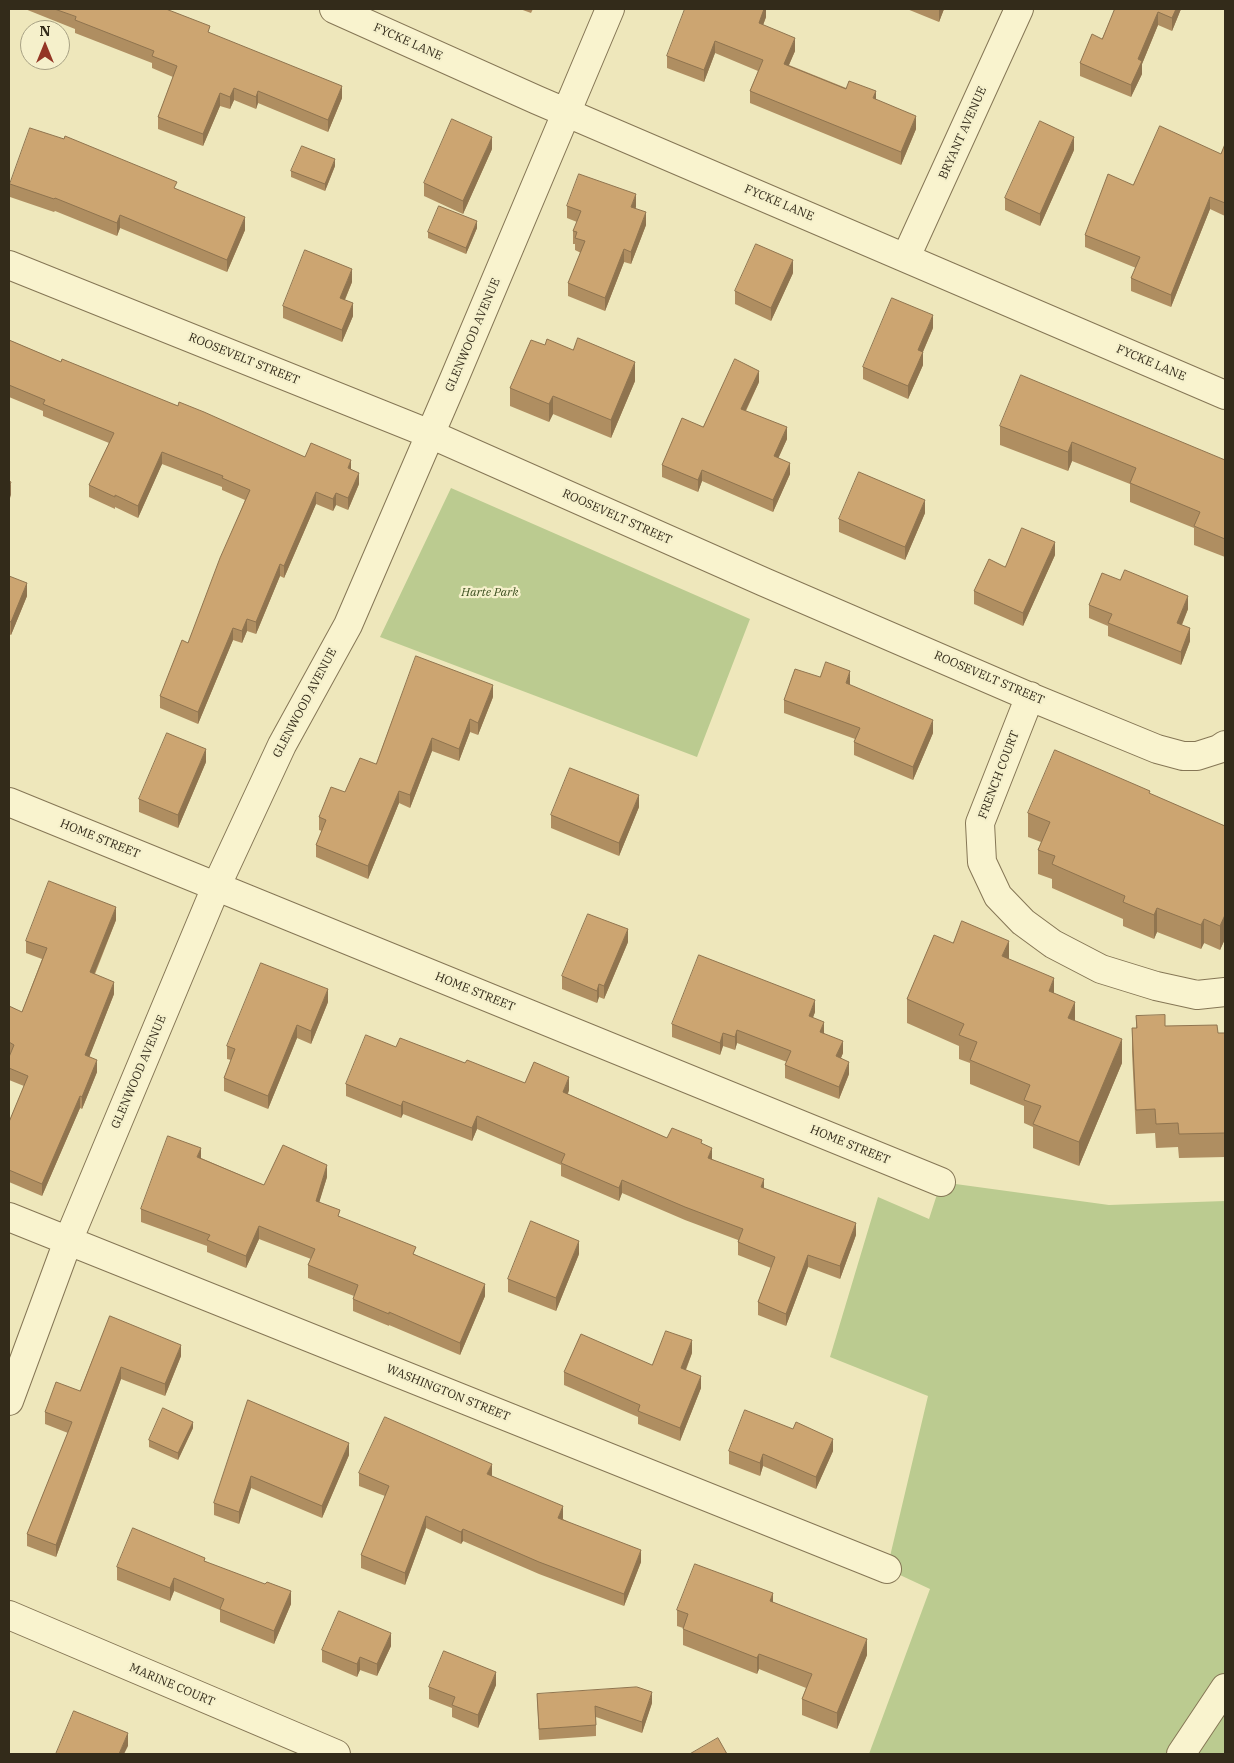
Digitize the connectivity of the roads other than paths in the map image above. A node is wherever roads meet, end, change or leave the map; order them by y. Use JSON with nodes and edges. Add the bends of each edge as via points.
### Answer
{"nodes":[{"id":1,"x":334,"y":9,"type":"edge"},
{"id":2,"x":610,"y":9,"type":"edge"},
{"id":3,"x":1019,"y":9,"type":"edge"},
{"id":4,"x":566,"y":112,"type":"junction"},
{"id":5,"x":906,"y":257,"type":"junction"},
{"id":6,"x":9,"y":265,"type":"edge"},
{"id":7,"x":1225,"y":395,"type":"edge"},
{"id":8,"x":430,"y":434,"type":"junction"},
{"id":9,"x":1030,"y":696,"type":"junction"},
{"id":10,"x":1225,"y":745,"type":"edge"},
{"id":11,"x":9,"y":802,"type":"edge"},
{"id":12,"x":216,"y":887,"type":"junction"},
{"id":13,"x":1225,"y":992,"type":"edge"},
{"id":14,"x":941,"y":1182,"type":"dead end"},
{"id":15,"x":9,"y":1217,"type":"edge"},
{"id":16,"x":68,"y":1241,"type":"junction"},
{"id":17,"x":9,"y":1401,"type":"edge"},
{"id":18,"x":887,"y":1569,"type":"dead end"},
{"id":19,"x":9,"y":1615,"type":"edge"},
{"id":20,"x":1225,"y":1688,"type":"edge"},
{"id":21,"x":336,"y":1754,"type":"edge"},
{"id":22,"x":1181,"y":1754,"type":"edge"}],
"edges":[{"from":1,"to":4,"type":"street","name":"FYCKE LANE"},
{"from":2,"to":4,"type":"street","name":"GLENWOOD AVENUE"},
{"from":3,"to":5,"type":"street","name":"BRYANT AVENUE"},
{"from":4,"to":5,"type":"street","name":"FYCKE LANE"},
{"from":4,"to":8,"type":"street","name":"GLENWOOD AVENUE"},
{"from":5,"to":7,"type":"street","name":"FYCKE LANE"},
{"from":6,"to":8,"type":"street","name":"ROOSEVELT STREET"},
{"from":8,"to":9,"type":"street","name":"ROOSEVELT STREET"},
{"from":8,"to":12,"type":"street","name":"GLENWOOD AVENUE","via":[[348,625],[282,745]]},
{"from":9,"to":10,"type":"street","name":"ROOSEVELT STREET","via":[[1157,749],[1183,756],[1197,756]]},
{"from":9,"to":13,"type":"street","name":"FRENCH COURT","via":[[980,823],[982,862],[998,896],[1023,922],[1046,939],[1101,969],[1197,995]]},
{"from":11,"to":12,"type":"street","name":"HOME STREET"},
{"from":12,"to":14,"type":"street","name":"HOME STREET"},
{"from":12,"to":16,"type":"street","name":"GLENWOOD AVENUE"},
{"from":15,"to":16,"type":"street","name":"WASHINGTON STREET"},
{"from":16,"to":17,"type":"street","name":"GLENWOOD AVENUE"},
{"from":16,"to":18,"type":"street","name":"WASHINGTON STREET"},
{"from":19,"to":21,"type":"street","name":"MARINE COURT"},
{"from":20,"to":22,"type":"street"}]}
